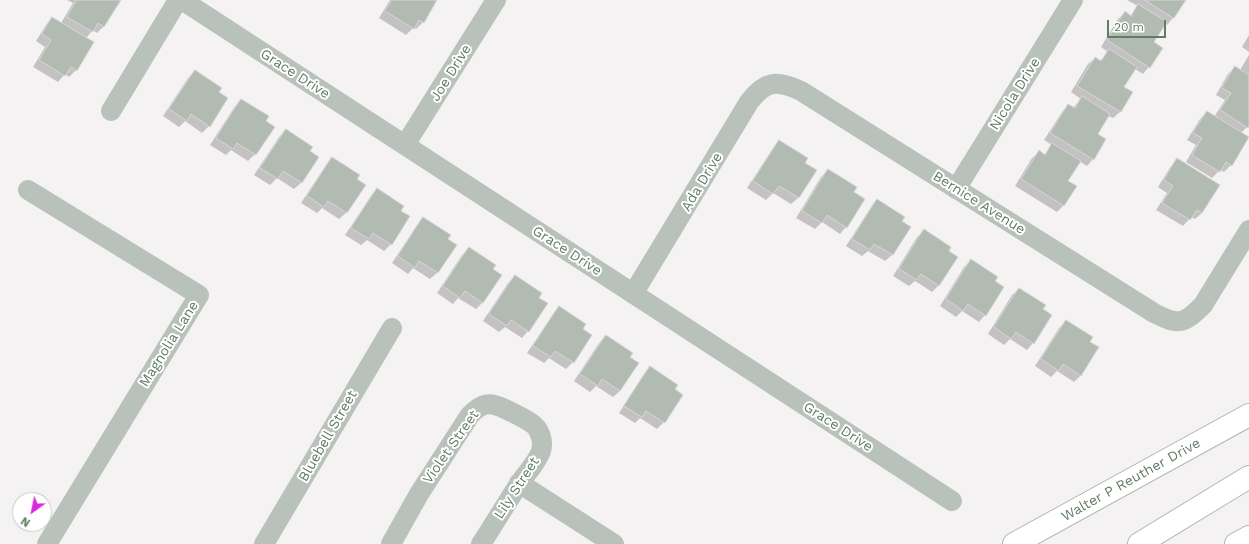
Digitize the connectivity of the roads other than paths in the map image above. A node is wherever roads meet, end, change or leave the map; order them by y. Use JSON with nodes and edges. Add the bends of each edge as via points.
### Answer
{"nodes":[{"id":1,"x":178,"y":0,"type":"edge"},
{"id":2,"x":182,"y":0,"type":"edge"},
{"id":3,"x":496,"y":0,"type":"edge"},
{"id":4,"x":1073,"y":0,"type":"edge"},
{"id":5,"x":781,"y":83,"type":"joint"},
{"id":6,"x":111,"y":111,"type":"dead end"},
{"id":7,"x":406,"y":145,"type":"junction"},
{"id":8,"x":956,"y":189,"type":"junction"},
{"id":9,"x":28,"y":190,"type":"dead end"},
{"id":10,"x":1249,"y":230,"type":"edge"},
{"id":11,"x":633,"y":294,"type":"junction"},
{"id":12,"x":392,"y":328,"type":"dead end"},
{"id":13,"x":1249,"y":415,"type":"edge"},
{"id":14,"x":538,"y":429,"type":"joint"},
{"id":15,"x":1249,"y":477,"type":"edge"},
{"id":16,"x":519,"y":483,"type":"junction"},
{"id":17,"x":952,"y":501,"type":"dead end"},
{"id":18,"x":1249,"y":537,"type":"edge"},
{"id":19,"x":47,"y":544,"type":"edge"},
{"id":20,"x":264,"y":544,"type":"edge"},
{"id":21,"x":391,"y":544,"type":"edge"},
{"id":22,"x":481,"y":544,"type":"edge"},
{"id":23,"x":614,"y":544,"type":"edge"},
{"id":24,"x":1014,"y":544,"type":"edge"},
{"id":25,"x":1140,"y":544,"type":"edge"},
{"id":26,"x":1236,"y":544,"type":"edge"}],
"edges":[{"from":1,"to":6,"type":"street"},
{"from":2,"to":7,"type":"street","name":"Grace Drive"},
{"from":3,"to":7,"type":"street","name":"Joe Drive"},
{"from":4,"to":8,"type":"street","name":"Nicola Drive"},
{"from":5,"to":8,"type":"street","name":"Bernice Avenue","via":[[801,91]]},
{"from":5,"to":11,"type":"street","name":"Ada Drive","via":[[769,85],[758,91],[749,102]]},
{"from":7,"to":11,"type":"street","name":"Grace Drive"},
{"from":8,"to":10,"type":"street","name":"Bernice Avenue","via":[[1154,313],[1179,322],[1189,318],[1203,305]]},
{"from":9,"to":19,"type":"street","name":"Magnolia Lane","via":[[199,295]]},
{"from":11,"to":17,"type":"street","name":"Grace Drive"},
{"from":12,"to":20,"type":"street","name":"Bluebell Street"},
{"from":13,"to":24,"type":"main road","name":"Walter P Reuther Drive"},
{"from":14,"to":16,"type":"street","name":"Lily Street","via":[[542,442],[540,452]]},
{"from":14,"to":21,"type":"street","name":"Violet Street","via":[[500,407],[487,404],[478,407],[470,415],[419,494]]},
{"from":15,"to":25,"type":"main road"},
{"from":16,"to":22,"type":"street","name":"Lily Street"},
{"from":16,"to":23,"type":"street"},
{"from":18,"to":26,"type":"main road"}]}
